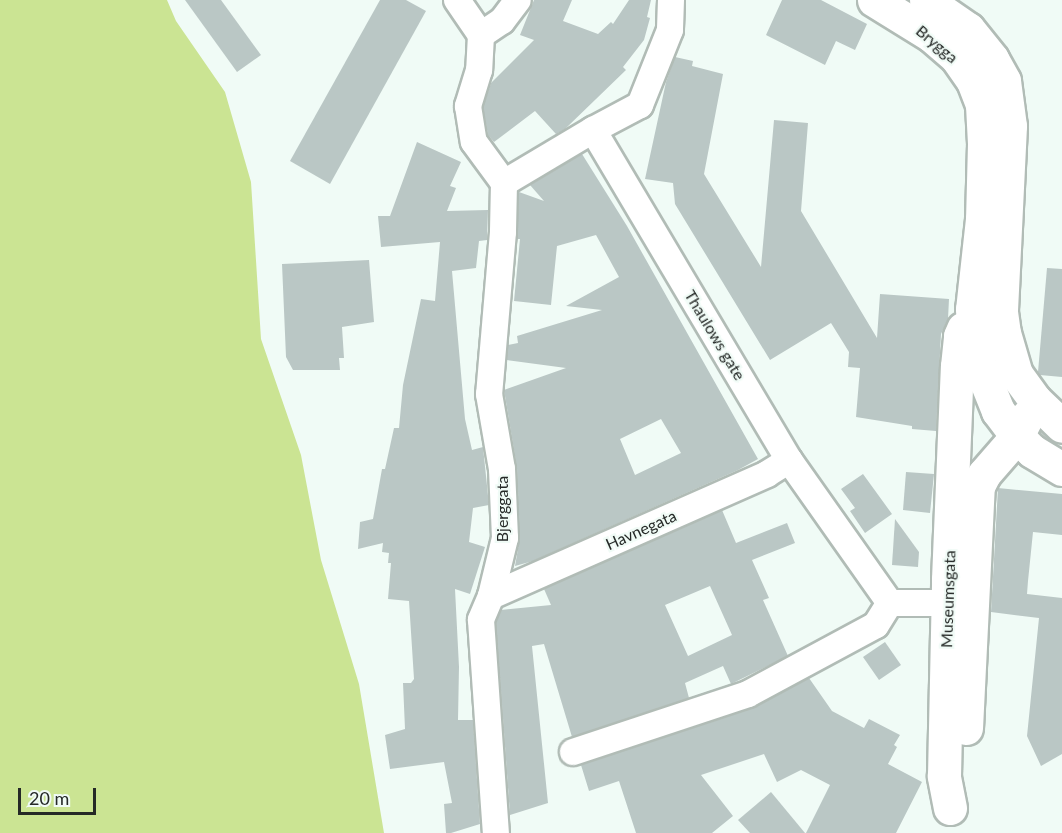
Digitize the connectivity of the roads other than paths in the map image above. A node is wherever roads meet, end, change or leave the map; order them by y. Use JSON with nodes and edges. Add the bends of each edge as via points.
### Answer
{"nodes":[{"id":1,"x":457,"y":0,"type":"edge"},
{"id":2,"x":518,"y":0,"type":"edge"},
{"id":3,"x":670,"y":0,"type":"edge"},
{"id":4,"x":873,"y":0,"type":"edge"},
{"id":5,"x":926,"y":0,"type":"edge"},
{"id":6,"x":481,"y":35,"type":"junction"},
{"id":7,"x":996,"y":105,"type":"junction"},
{"id":8,"x":593,"y":130,"type":"junction"},
{"id":9,"x":504,"y":183,"type":"junction"},
{"id":10,"x":972,"y":309,"type":"junction"},
{"id":11,"x":1035,"y":400,"type":"junction"},
{"id":12,"x":998,"y":411,"type":"junction"},
{"id":13,"x":1062,"y":426,"type":"edge"},
{"id":14,"x":1008,"y":446,"type":"junction"},
{"id":15,"x":955,"y":448,"type":"junction"},
{"id":16,"x":789,"y":460,"type":"junction"},
{"id":17,"x":1062,"y":469,"type":"edge"},
{"id":18,"x":491,"y":596,"type":"junction"},
{"id":19,"x":890,"y":603,"type":"junction"},
{"id":20,"x":959,"y":603,"type":"junction"},
{"id":21,"x":573,"y":752,"type":"dead end"},
{"id":22,"x":948,"y":820,"type":"edge"},
{"id":23,"x":496,"y":833,"type":"edge"}],
"edges":[{"from":1,"to":6,"type":"street"},
{"from":2,"to":6,"type":"street","via":[[502,21]]},
{"from":3,"to":8,"type":"street","via":[[670,30],[640,105]]},
{"from":4,"to":7,"type":"main road","name":"Brygga","via":[[932,36],[957,58]]},
{"from":5,"to":7,"type":"main road","name":"Brygga","via":[[949,13],[980,41],[1004,81]]},
{"from":6,"to":9,"type":"street","via":[[479,70],[468,106],[474,142]]},
{"from":7,"to":10,"type":"main road","via":[[984,180]]},
{"from":7,"to":11,"type":"main road","via":[[1009,176],[1001,312],[1008,354],[1016,374]]},
{"from":8,"to":9,"type":"street"},
{"from":8,"to":16,"type":"street","name":"Thaulows gate"},
{"from":9,"to":18,"type":"street","name":"Bjerggata","via":[[489,394],[502,469],[505,538]]},
{"from":10,"to":12,"type":"main road","via":[[979,364]]},
{"from":10,"to":15,"type":"main road","name":"Museumsgata","via":[[960,336]]},
{"from":11,"to":12,"type":"main road"},
{"from":11,"to":13,"type":"main road"},
{"from":11,"to":14,"type":"main road","name":"Museumsgata"},
{"from":12,"to":14,"type":"main road"},
{"from":12,"to":15,"type":"main road","via":[[971,428]]},
{"from":14,"to":17,"type":"main road","via":[[1032,451]]},
{"from":14,"to":20,"type":"main road","name":"Museumsgata","via":[[978,486]]},
{"from":15,"to":20,"type":"main road","name":"Museumsgata"},
{"from":16,"to":18,"type":"street","name":"Havnegata","via":[[767,474]]},
{"from":16,"to":19,"type":"street","name":"Thaulows gate"},
{"from":18,"to":23,"type":"street","name":"Bjerggata","via":[[482,620]]},
{"from":19,"to":20,"type":"street"},
{"from":19,"to":21,"type":"street","via":[[876,625],[748,694]]},
{"from":20,"to":22,"type":"main road","name":"Museumsgata","via":[[944,776]]}]}
